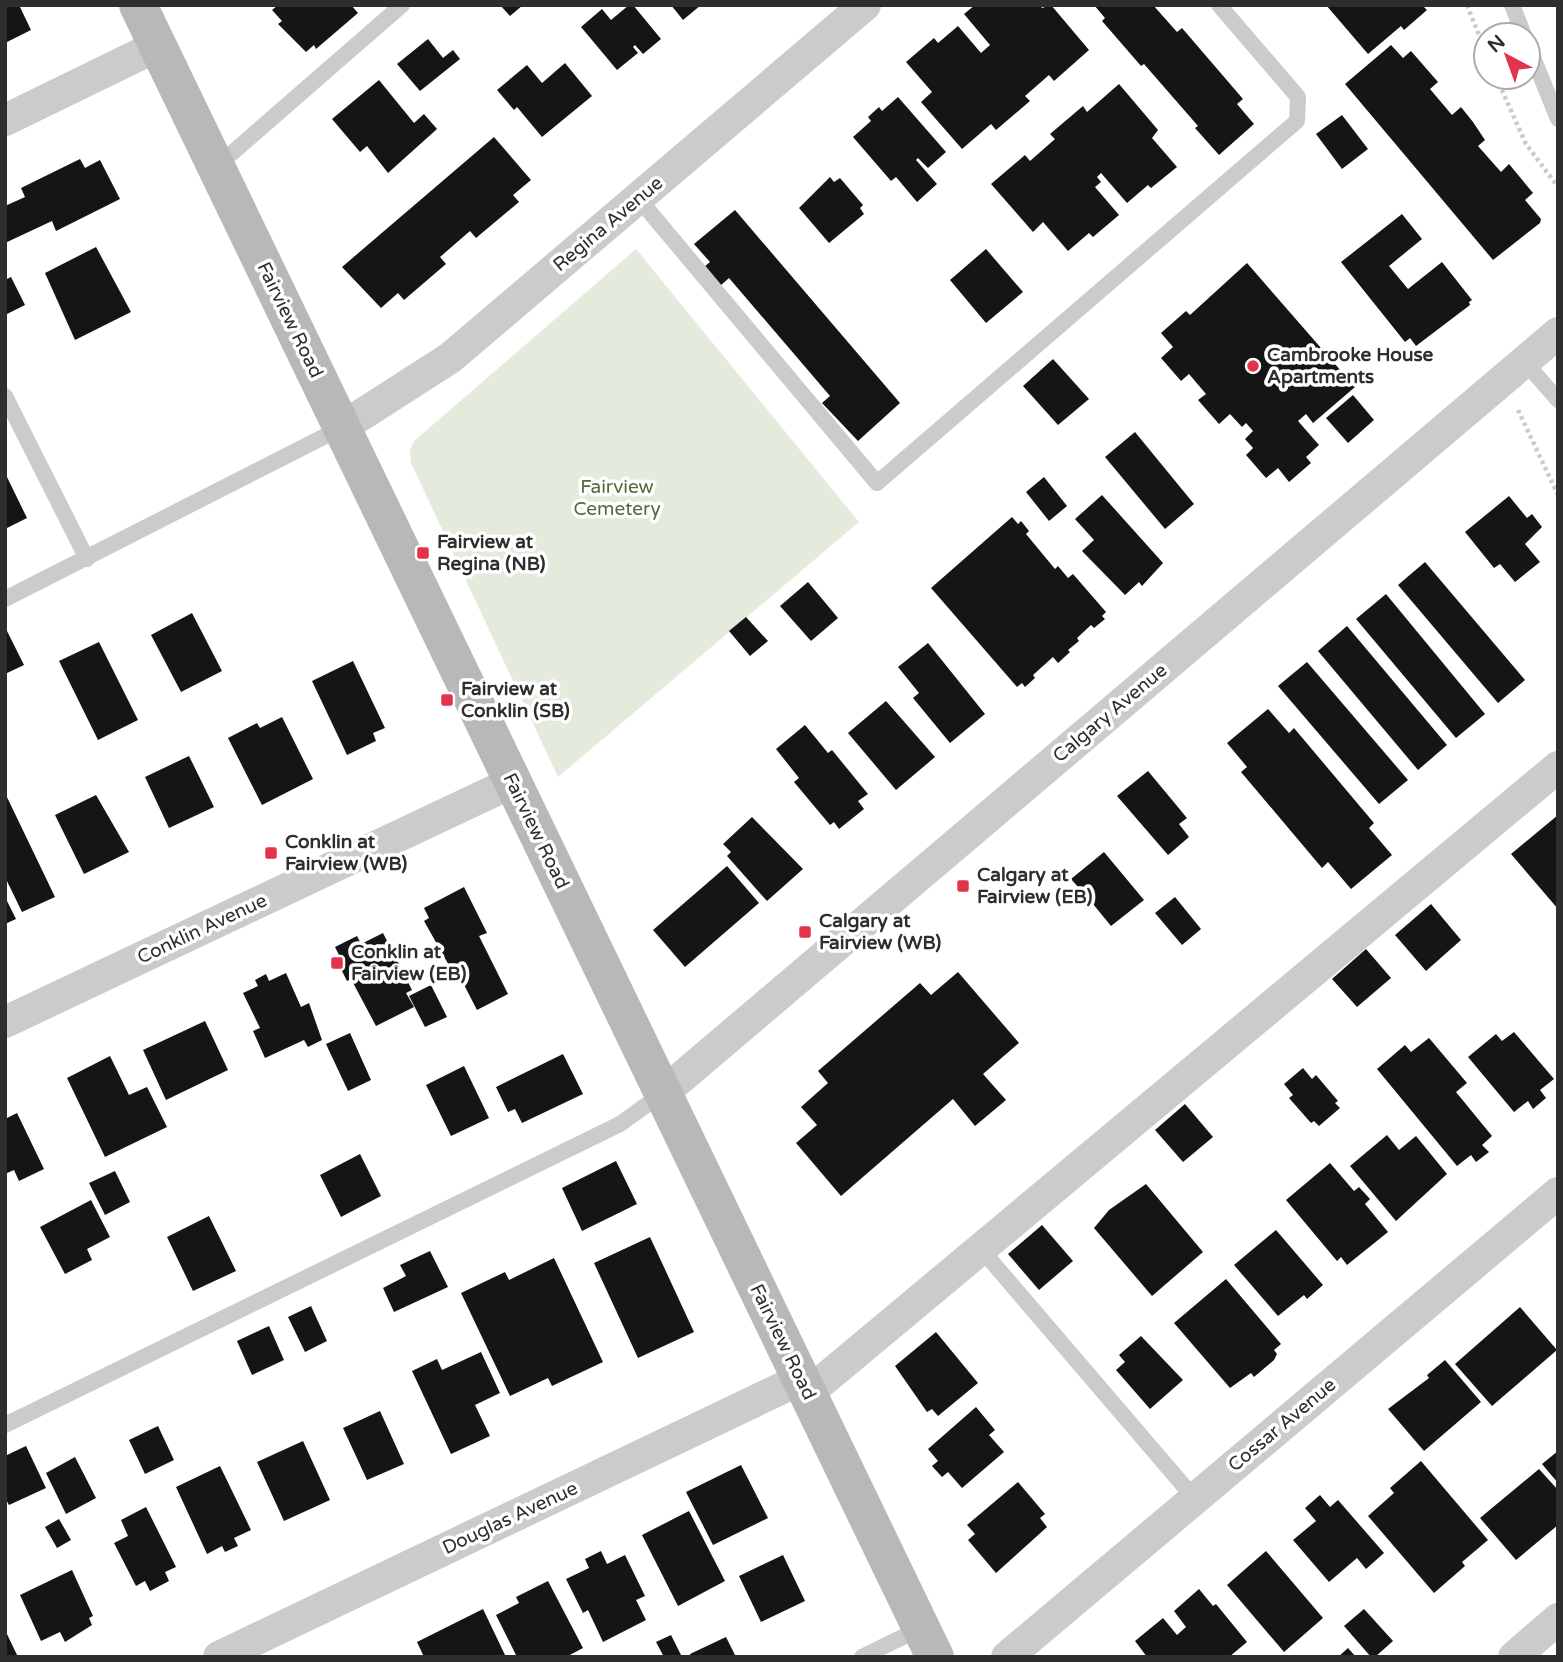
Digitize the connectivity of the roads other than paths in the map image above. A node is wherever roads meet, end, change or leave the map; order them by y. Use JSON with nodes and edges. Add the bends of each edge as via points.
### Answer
{"nodes":[{"id":1,"x":138,"y":5,"type":"edge"},
{"id":2,"x":402,"y":5,"type":"edge"},
{"id":3,"x":865,"y":5,"type":"edge"},
{"id":4,"x":1219,"y":5,"type":"edge"},
{"id":5,"x":158,"y":46,"type":"junction"},
{"id":6,"x":1542,"y":80,"type":"edge"},
{"id":7,"x":5,"y":120,"type":"edge"},
{"id":8,"x":1558,"y":120,"type":"edge"},
{"id":9,"x":216,"y":167,"type":"junction"},
{"id":10,"x":638,"y":198,"type":"junction"},
{"id":11,"x":1558,"y":333,"type":"edge"},
{"id":12,"x":1514,"y":370,"type":"junction"},
{"id":13,"x":5,"y":396,"type":"edge"},
{"id":14,"x":1558,"y":400,"type":"edge"},
{"id":15,"x":341,"y":428,"type":"junction"},
{"id":16,"x":87,"y":559,"type":"junction"},
{"id":17,"x":5,"y":599,"type":"edge"},
{"id":18,"x":1558,"y":767,"type":"edge"},
{"id":19,"x":513,"y":782,"type":"junction"},
{"id":20,"x":5,"y":1022,"type":"edge"},
{"id":21,"x":663,"y":1093,"type":"junction"},
{"id":22,"x":1558,"y":1193,"type":"edge"},
{"id":23,"x":981,"y":1249,"type":"junction"},
{"id":24,"x":804,"y":1386,"type":"junction"},
{"id":25,"x":5,"y":1425,"type":"edge"},
{"id":26,"x":1195,"y":1499,"type":"junction"},
{"id":27,"x":1558,"y":1619,"type":"edge"},
{"id":28,"x":928,"y":1643,"type":"edge"},
{"id":29,"x":219,"y":1657,"type":"edge"},
{"id":30,"x":862,"y":1657,"type":"edge"},
{"id":31,"x":1007,"y":1657,"type":"edge"},
{"id":32,"x":1514,"y":1657,"type":"edge"}],
"edges":[{"from":1,"to":5,"type":"main road","name":"Fairview Road"},
{"from":2,"to":9,"type":"lane"},
{"from":3,"to":10,"type":"street","name":"Regina Avenue"},
{"from":4,"to":10,"type":"lane","via":[[1298,97],[1297,121],[877,483]]},
{"from":5,"to":7,"type":"street"},
{"from":5,"to":9,"type":"main road","name":"Fairview Road"},
{"from":6,"to":8,"type":"lane"},
{"from":9,"to":15,"type":"main road","name":"Fairview Road"},
{"from":10,"to":15,"type":"street","name":"Regina Avenue","via":[[450,358]]},
{"from":11,"to":12,"type":"street","name":"Calgary Avenue"},
{"from":12,"to":14,"type":"lane"},
{"from":12,"to":21,"type":"street","name":"Calgary Avenue"},
{"from":13,"to":16,"type":"lane"},
{"from":15,"to":16,"type":"lane"},
{"from":15,"to":19,"type":"main road","name":"Fairview Road"},
{"from":16,"to":17,"type":"lane"},
{"from":18,"to":23,"type":"street","name":"Douglas Avenue"},
{"from":19,"to":20,"type":"street","name":"Conklin Avenue"},
{"from":19,"to":21,"type":"main road","name":"Fairview Road"},
{"from":21,"to":24,"type":"main road","name":"Fairview Road"},
{"from":21,"to":25,"type":"lane","via":[[620,1124]]},
{"from":22,"to":26,"type":"street","name":"Cossar Avenue"},
{"from":23,"to":24,"type":"street","name":"Douglas Avenue"},
{"from":23,"to":26,"type":"lane"},
{"from":24,"to":28,"type":"main road","name":"Fairview Road"},
{"from":24,"to":29,"type":"street","name":"Douglas Avenue"},
{"from":26,"to":31,"type":"street","name":"Cossar Avenue"},
{"from":27,"to":32,"type":"street"},
{"from":28,"to":30,"type":"lane"}]}
